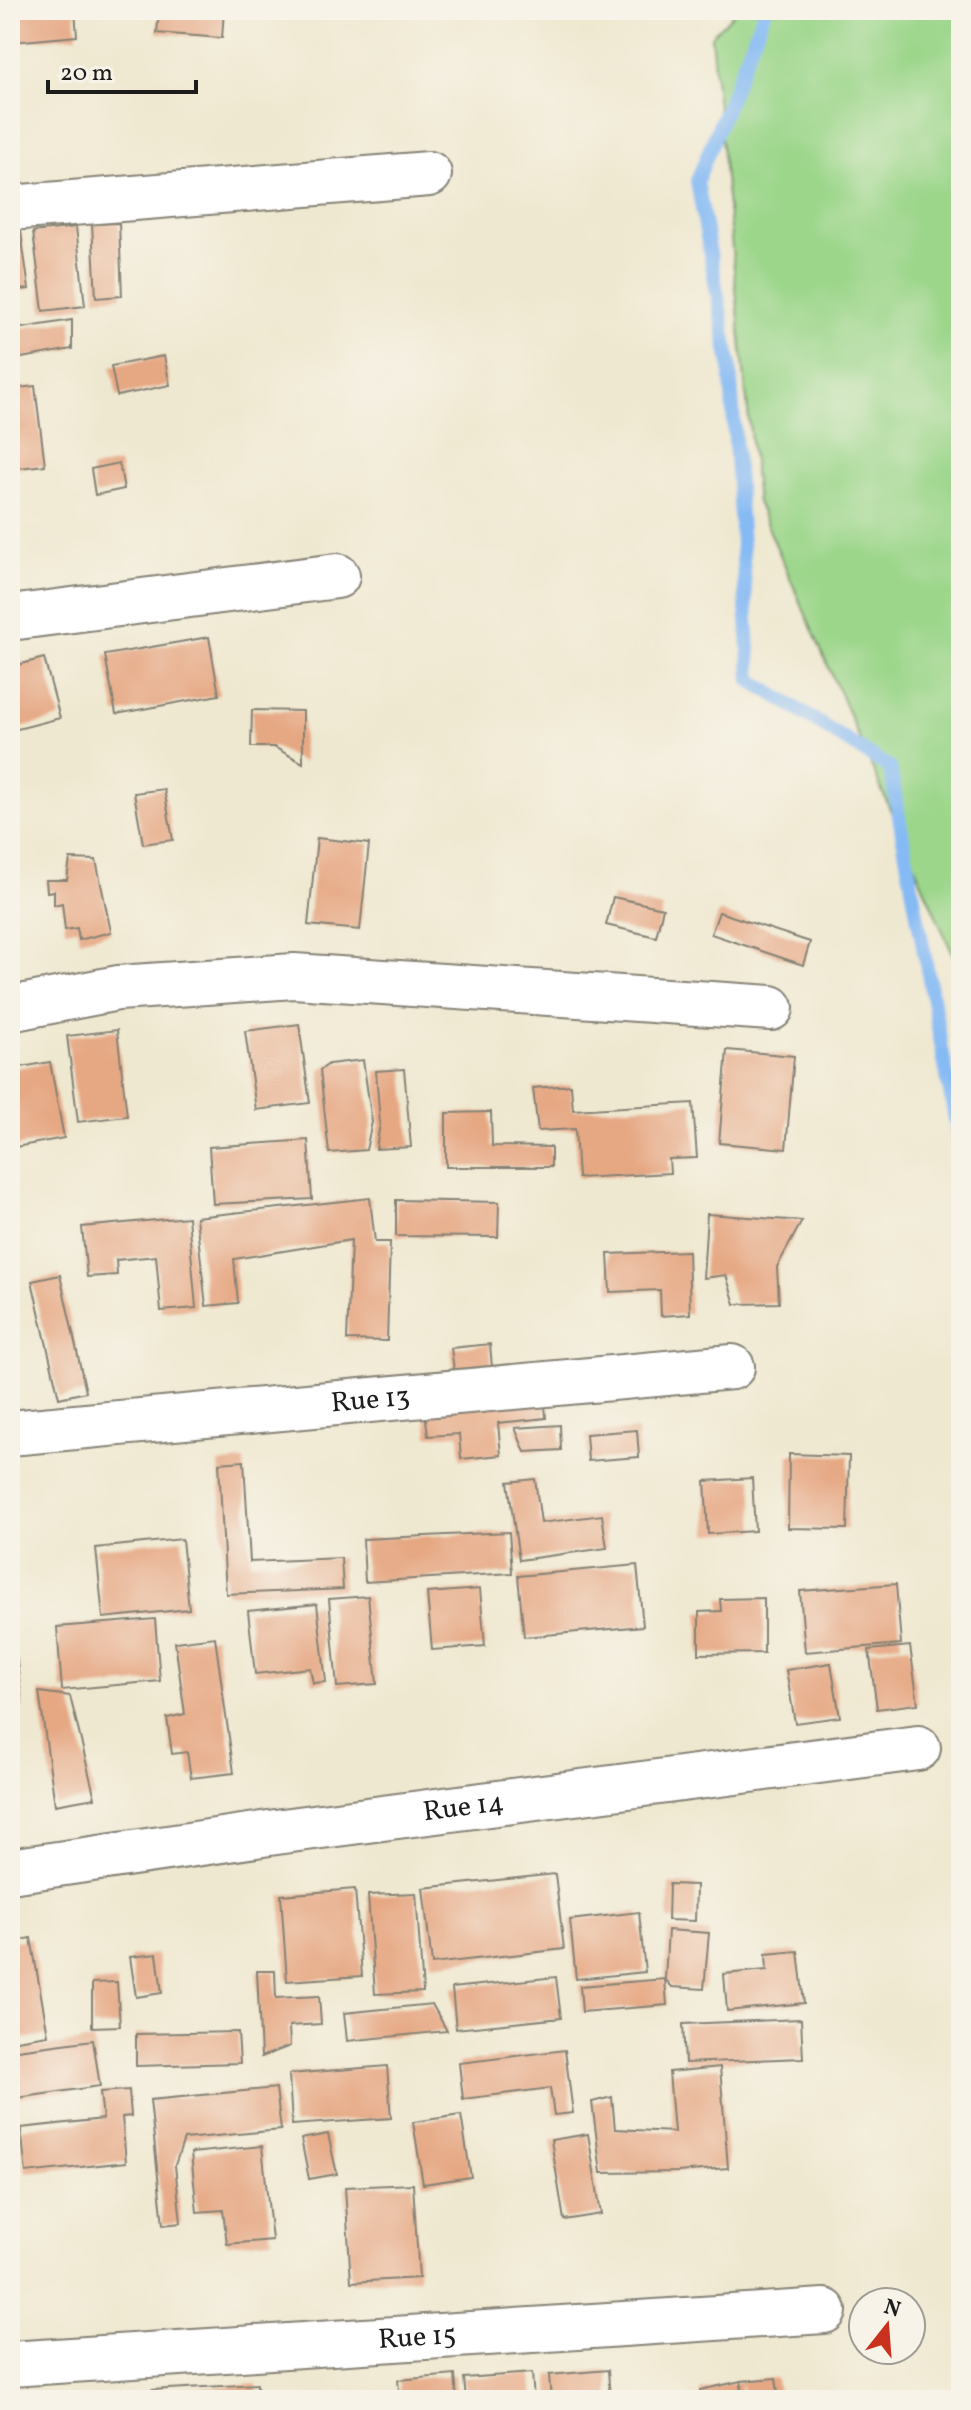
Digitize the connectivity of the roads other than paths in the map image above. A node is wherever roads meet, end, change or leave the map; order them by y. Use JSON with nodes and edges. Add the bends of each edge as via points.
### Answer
{"nodes":[{"id":1,"x":429,"y":174,"type":"dead end"},
{"id":2,"x":10,"y":208,"type":"edge"},
{"id":3,"x":337,"y":576,"type":"dead end"},
{"id":4,"x":10,"y":618,"type":"edge"},
{"id":5,"x":771,"y":1008,"type":"dead end"},
{"id":6,"x":10,"y":1009,"type":"edge"},
{"id":7,"x":732,"y":1367,"type":"dead end"},
{"id":8,"x":10,"y":1433,"type":"edge"},
{"id":9,"x":918,"y":1748,"type":"dead end"},
{"id":10,"x":10,"y":1871,"type":"edge"},
{"id":11,"x":824,"y":2311,"type":"dead end"},
{"id":12,"x":10,"y":2364,"type":"edge"}],
"edges":[{"from":1,"to":2,"type":"street"},
{"from":3,"to":4,"type":"street"},
{"from":5,"to":6,"type":"street","via":[[294,976],[118,988]]},
{"from":7,"to":8,"type":"street","name":"Rue 13"},
{"from":9,"to":10,"type":"street","name":"Rue 14"},
{"from":11,"to":12,"type":"street","name":"Rue 15"}]}
